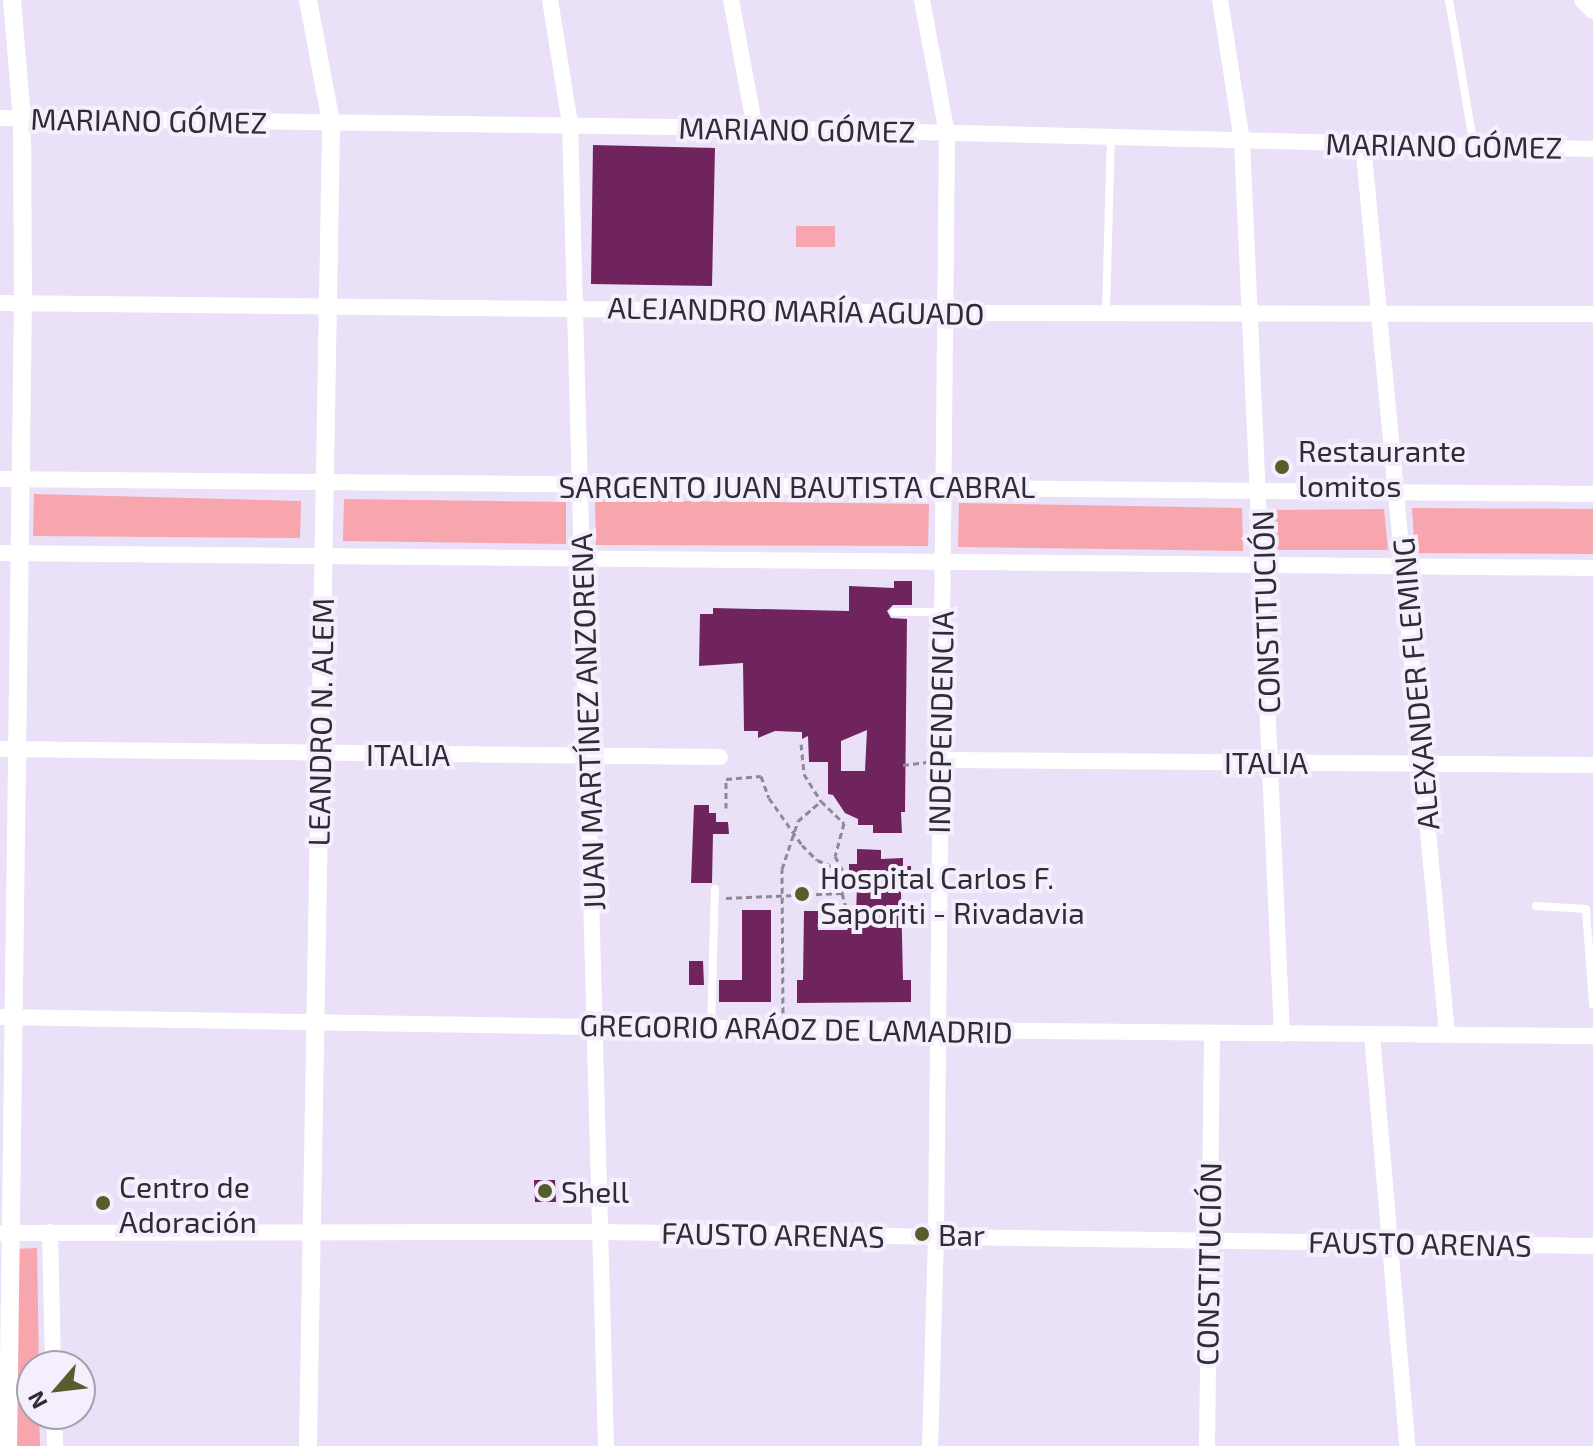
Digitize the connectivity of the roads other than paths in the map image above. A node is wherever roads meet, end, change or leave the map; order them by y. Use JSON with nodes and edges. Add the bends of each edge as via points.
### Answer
{"nodes":[{"id":1,"x":12,"y":0,"type":"edge"},
{"id":2,"x":308,"y":0,"type":"edge"},
{"id":3,"x":550,"y":0,"type":"edge"},
{"id":4,"x":731,"y":0,"type":"edge"},
{"id":5,"x":922,"y":0,"type":"edge"},
{"id":6,"x":1220,"y":0,"type":"edge"},
{"id":7,"x":1449,"y":0,"type":"edge"},
{"id":8,"x":1583,"y":0,"type":"edge"},
{"id":9,"x":1593,"y":10,"type":"edge"},
{"id":10,"x":0,"y":118,"type":"edge"},
{"id":11,"x":22,"y":118,"type":"junction"},
{"id":12,"x":331,"y":122,"type":"junction"},
{"id":13,"x":570,"y":124,"type":"junction"},
{"id":14,"x":755,"y":128,"type":"junction"},
{"id":15,"x":947,"y":133,"type":"junction"},
{"id":16,"x":1111,"y":137,"type":"junction"},
{"id":17,"x":1242,"y":141,"type":"junction"},
{"id":18,"x":1363,"y":144,"type":"junction"},
{"id":19,"x":1474,"y":146,"type":"junction"},
{"id":20,"x":1593,"y":149,"type":"edge"},
{"id":21,"x":0,"y":303,"type":"edge"},
{"id":22,"x":23,"y":303,"type":"junction"},
{"id":23,"x":327,"y":305,"type":"junction"},
{"id":24,"x":575,"y":307,"type":"junction"},
{"id":25,"x":1106,"y":312,"type":"junction"},
{"id":26,"x":947,"y":313,"type":"junction"},
{"id":27,"x":1251,"y":313,"type":"junction"},
{"id":28,"x":1380,"y":314,"type":"junction"},
{"id":29,"x":1593,"y":314,"type":"edge"},
{"id":30,"x":0,"y":479,"type":"edge"},
{"id":31,"x":21,"y":479,"type":"junction"},
{"id":32,"x":324,"y":481,"type":"junction"},
{"id":33,"x":580,"y":485,"type":"junction"},
{"id":34,"x":945,"y":487,"type":"junction"},
{"id":35,"x":1259,"y":491,"type":"junction"},
{"id":36,"x":1398,"y":491,"type":"junction"},
{"id":37,"x":1593,"y":494,"type":"edge"},
{"id":38,"x":0,"y":553,"type":"edge"},
{"id":39,"x":20,"y":553,"type":"junction"},
{"id":40,"x":323,"y":557,"type":"junction"},
{"id":41,"x":582,"y":557,"type":"junction"},
{"id":42,"x":943,"y":562,"type":"junction"},
{"id":43,"x":1262,"y":566,"type":"junction"},
{"id":44,"x":1404,"y":566,"type":"junction"},
{"id":45,"x":1593,"y":568,"type":"edge"},
{"id":46,"x":894,"y":612,"type":"dead end"},
{"id":47,"x":942,"y":612,"type":"junction"},
{"id":48,"x":8,"y":749,"type":"edge"},
{"id":49,"x":318,"y":754,"type":"junction"},
{"id":50,"x":588,"y":754,"type":"junction"},
{"id":51,"x":720,"y":757,"type":"dead end"},
{"id":52,"x":940,"y":760,"type":"junction"},
{"id":53,"x":1271,"y":762,"type":"junction"},
{"id":54,"x":1422,"y":762,"type":"junction"},
{"id":55,"x":1593,"y":765,"type":"edge"},
{"id":56,"x":715,"y":889,"type":"dead end"},
{"id":57,"x":1536,"y":906,"type":"dead end"},
{"id":58,"x":1593,"y":1005,"type":"edge"},
{"id":59,"x":7,"y":1017,"type":"edge"},
{"id":60,"x":317,"y":1021,"type":"junction"},
{"id":61,"x":596,"y":1027,"type":"junction"},
{"id":62,"x":711,"y":1028,"type":"junction"},
{"id":63,"x":937,"y":1029,"type":"junction"},
{"id":64,"x":1212,"y":1033,"type":"junction"},
{"id":65,"x":1447,"y":1033,"type":"junction"},
{"id":66,"x":1282,"y":1034,"type":"junction"},
{"id":67,"x":1372,"y":1034,"type":"junction"},
{"id":68,"x":1593,"y":1036,"type":"edge"},
{"id":69,"x":313,"y":1230,"type":"junction"},
{"id":70,"x":6,"y":1232,"type":"edge"},
{"id":71,"x":50,"y":1232,"type":"junction"},
{"id":72,"x":600,"y":1232,"type":"junction"},
{"id":73,"x":936,"y":1236,"type":"junction"},
{"id":74,"x":1208,"y":1240,"type":"junction"},
{"id":75,"x":1391,"y":1243,"type":"junction"},
{"id":76,"x":1593,"y":1246,"type":"edge"},
{"id":77,"x":53,"y":1350,"type":"edge"},
{"id":78,"x":8,"y":1446,"type":"edge"},
{"id":79,"x":308,"y":1446,"type":"edge"},
{"id":80,"x":606,"y":1446,"type":"edge"},
{"id":81,"x":930,"y":1446,"type":"edge"},
{"id":82,"x":1207,"y":1446,"type":"edge"},
{"id":83,"x":1407,"y":1446,"type":"edge"}],
"edges":[{"from":1,"to":11,"type":"street"},
{"from":2,"to":12,"type":"street","name":"LEANDRO N. ALEM"},
{"from":3,"to":13,"type":"street","name":"JUAN MARTÍNEZ ANZORENA"},
{"from":4,"to":14,"type":"street"},
{"from":5,"to":15,"type":"street","name":"INDEPENDENCIA"},
{"from":6,"to":17,"type":"street","name":"CONSTITUCIÓN"},
{"from":7,"to":19,"type":"lane"},
{"from":8,"to":9,"type":"street"},
{"from":10,"to":11,"type":"street","name":"MARIANO GÓMEZ"},
{"from":11,"to":12,"type":"street","name":"MARIANO GÓMEZ"},
{"from":11,"to":22,"type":"street"},
{"from":12,"to":13,"type":"street","name":"MARIANO GÓMEZ"},
{"from":12,"to":23,"type":"street","name":"LEANDRO N. ALEM"},
{"from":13,"to":14,"type":"street","name":"MARIANO GÓMEZ"},
{"from":13,"to":24,"type":"street","name":"JUAN MARTÍNEZ ANZORENA"},
{"from":14,"to":15,"type":"street","name":"MARIANO GÓMEZ"},
{"from":15,"to":16,"type":"street","name":"MARIANO GÓMEZ"},
{"from":15,"to":26,"type":"street","name":"INDEPENDENCIA"},
{"from":16,"to":17,"type":"street","name":"MARIANO GÓMEZ"},
{"from":16,"to":25,"type":"lane"},
{"from":17,"to":18,"type":"street","name":"MARIANO GÓMEZ"},
{"from":17,"to":27,"type":"street","name":"CONSTITUCIÓN"},
{"from":18,"to":19,"type":"street","name":"MARIANO GÓMEZ"},
{"from":18,"to":28,"type":"street","name":"ALEXANDER FLEMING"},
{"from":19,"to":20,"type":"street","name":"MARIANO GÓMEZ"},
{"from":21,"to":22,"type":"street","name":"ALEJANDRO MARÍA AGUADO"},
{"from":22,"to":23,"type":"street","name":"ALEJANDRO MARÍA AGUADO"},
{"from":22,"to":31,"type":"street"},
{"from":23,"to":24,"type":"street","name":"ALEJANDRO MARÍA AGUADO"},
{"from":23,"to":32,"type":"street","name":"LEANDRO N. ALEM"},
{"from":24,"to":26,"type":"street","name":"ALEJANDRO MARÍA AGUADO"},
{"from":24,"to":33,"type":"street","name":"JUAN MARTÍNEZ ANZORENA"},
{"from":25,"to":26,"type":"street","name":"ALEJANDRO MARÍA AGUADO"},
{"from":25,"to":27,"type":"street","name":"ALEJANDRO MARÍA AGUADO"},
{"from":26,"to":34,"type":"street","name":"INDEPENDENCIA"},
{"from":27,"to":28,"type":"street","name":"ALEJANDRO MARÍA AGUADO"},
{"from":27,"to":35,"type":"street","name":"CONSTITUCIÓN"},
{"from":28,"to":29,"type":"street","name":"ALEJANDRO MARÍA AGUADO"},
{"from":28,"to":36,"type":"street","name":"ALEXANDER FLEMING"},
{"from":30,"to":31,"type":"street","name":"SARGENTO JUAN BAUTISTA CABRAL"},
{"from":31,"to":32,"type":"street","name":"SARGENTO JUAN BAUTISTA CABRAL"},
{"from":31,"to":39,"type":"street"},
{"from":32,"to":33,"type":"street","name":"SARGENTO JUAN BAUTISTA CABRAL"},
{"from":32,"to":40,"type":"street","name":"LEANDRO N. ALEM"},
{"from":33,"to":34,"type":"street","name":"SARGENTO JUAN BAUTISTA CABRAL"},
{"from":33,"to":41,"type":"street","name":"JUAN MARTÍNEZ ANZORENA"},
{"from":34,"to":35,"type":"street","name":"SARGENTO JUAN BAUTISTA CABRAL"},
{"from":34,"to":42,"type":"street","name":"INDEPENDENCIA"},
{"from":35,"to":36,"type":"street","name":"SARGENTO JUAN BAUTISTA CABRAL"},
{"from":35,"to":43,"type":"street","name":"CONSTITUCIÓN"},
{"from":36,"to":37,"type":"street","name":"SARGENTO JUAN BAUTISTA CABRAL"},
{"from":36,"to":44,"type":"street","name":"ALEXANDER FLEMING"},
{"from":38,"to":39,"type":"street"},
{"from":39,"to":40,"type":"street"},
{"from":39,"to":48,"type":"street"},
{"from":40,"to":41,"type":"street"},
{"from":40,"to":49,"type":"street","name":"LEANDRO N. ALEM"},
{"from":41,"to":42,"type":"street"},
{"from":41,"to":50,"type":"street","name":"JUAN MARTÍNEZ ANZORENA"},
{"from":42,"to":43,"type":"street"},
{"from":42,"to":47,"type":"street","name":"INDEPENDENCIA"},
{"from":43,"to":44,"type":"street"},
{"from":43,"to":53,"type":"street","name":"CONSTITUCIÓN"},
{"from":44,"to":45,"type":"street"},
{"from":44,"to":54,"type":"street","name":"ALEXANDER FLEMING"},
{"from":46,"to":47,"type":"lane"},
{"from":47,"to":52,"type":"street","name":"INDEPENDENCIA"},
{"from":48,"to":49,"type":"street","name":"ITALIA"},
{"from":48,"to":59,"type":"street"},
{"from":49,"to":50,"type":"street","name":"ITALIA"},
{"from":49,"to":60,"type":"street","name":"LEANDRO N. ALEM"},
{"from":50,"to":51,"type":"street","name":"ITALIA"},
{"from":50,"to":61,"type":"street","name":"JUAN MARTÍNEZ ANZORENA"},
{"from":52,"to":53,"type":"street","name":"ITALIA"},
{"from":52,"to":63,"type":"street","name":"INDEPENDENCIA"},
{"from":53,"to":54,"type":"street","name":"ITALIA"},
{"from":53,"to":66,"type":"street","name":"CONSTITUCIÓN"},
{"from":54,"to":55,"type":"street","name":"ITALIA"},
{"from":54,"to":65,"type":"street","name":"ALEXANDER FLEMING"},
{"from":56,"to":62,"type":"lane"},
{"from":57,"to":58,"type":"lane","via":[[1586,909]]},
{"from":59,"to":60,"type":"street","name":"GREGORIO ARÁOZ DE LAMADRID"},
{"from":59,"to":70,"type":"street"},
{"from":60,"to":61,"type":"street","name":"GREGORIO ARÁOZ DE LAMADRID"},
{"from":60,"to":69,"type":"street","name":"LEANDRO N. ALEM"},
{"from":61,"to":62,"type":"street","name":"GREGORIO ARÁOZ DE LAMADRID"},
{"from":61,"to":72,"type":"street","name":"JUAN MARTÍNEZ ANZORENA"},
{"from":62,"to":63,"type":"street","name":"GREGORIO ARÁOZ DE LAMADRID"},
{"from":63,"to":64,"type":"street","name":"GREGORIO ARÁOZ DE LAMADRID"},
{"from":63,"to":73,"type":"street","name":"INDEPENDENCIA"},
{"from":64,"to":66,"type":"street","name":"GREGORIO ARÁOZ DE LAMADRID"},
{"from":64,"to":74,"type":"street","name":"CONSTITUCIÓN"},
{"from":65,"to":67,"type":"street","name":"GREGORIO ARÁOZ DE LAMADRID"},
{"from":65,"to":68,"type":"street","name":"GREGORIO ARÁOZ DE LAMADRID"},
{"from":66,"to":67,"type":"street","name":"GREGORIO ARÁOZ DE LAMADRID"},
{"from":67,"to":75,"type":"street"},
{"from":69,"to":71,"type":"street","name":"FAUSTO ARENAS"},
{"from":69,"to":72,"type":"street","name":"FAUSTO ARENAS"},
{"from":69,"to":79,"type":"street","name":"LEANDRO N. ALEM"},
{"from":70,"to":71,"type":"street","name":"FAUSTO ARENAS"},
{"from":70,"to":78,"type":"street"},
{"from":71,"to":77,"type":"street"},
{"from":72,"to":73,"type":"street","name":"FAUSTO ARENAS"},
{"from":72,"to":80,"type":"street","name":"JUAN MARTÍNEZ ANZORENA"},
{"from":73,"to":74,"type":"street","name":"FAUSTO ARENAS"},
{"from":73,"to":81,"type":"street","name":"INDEPENDENCIA"},
{"from":74,"to":75,"type":"street","name":"FAUSTO ARENAS"},
{"from":74,"to":82,"type":"street","name":"CONSTITUCIÓN"},
{"from":75,"to":76,"type":"street","name":"FAUSTO ARENAS"},
{"from":75,"to":83,"type":"street"}]}
